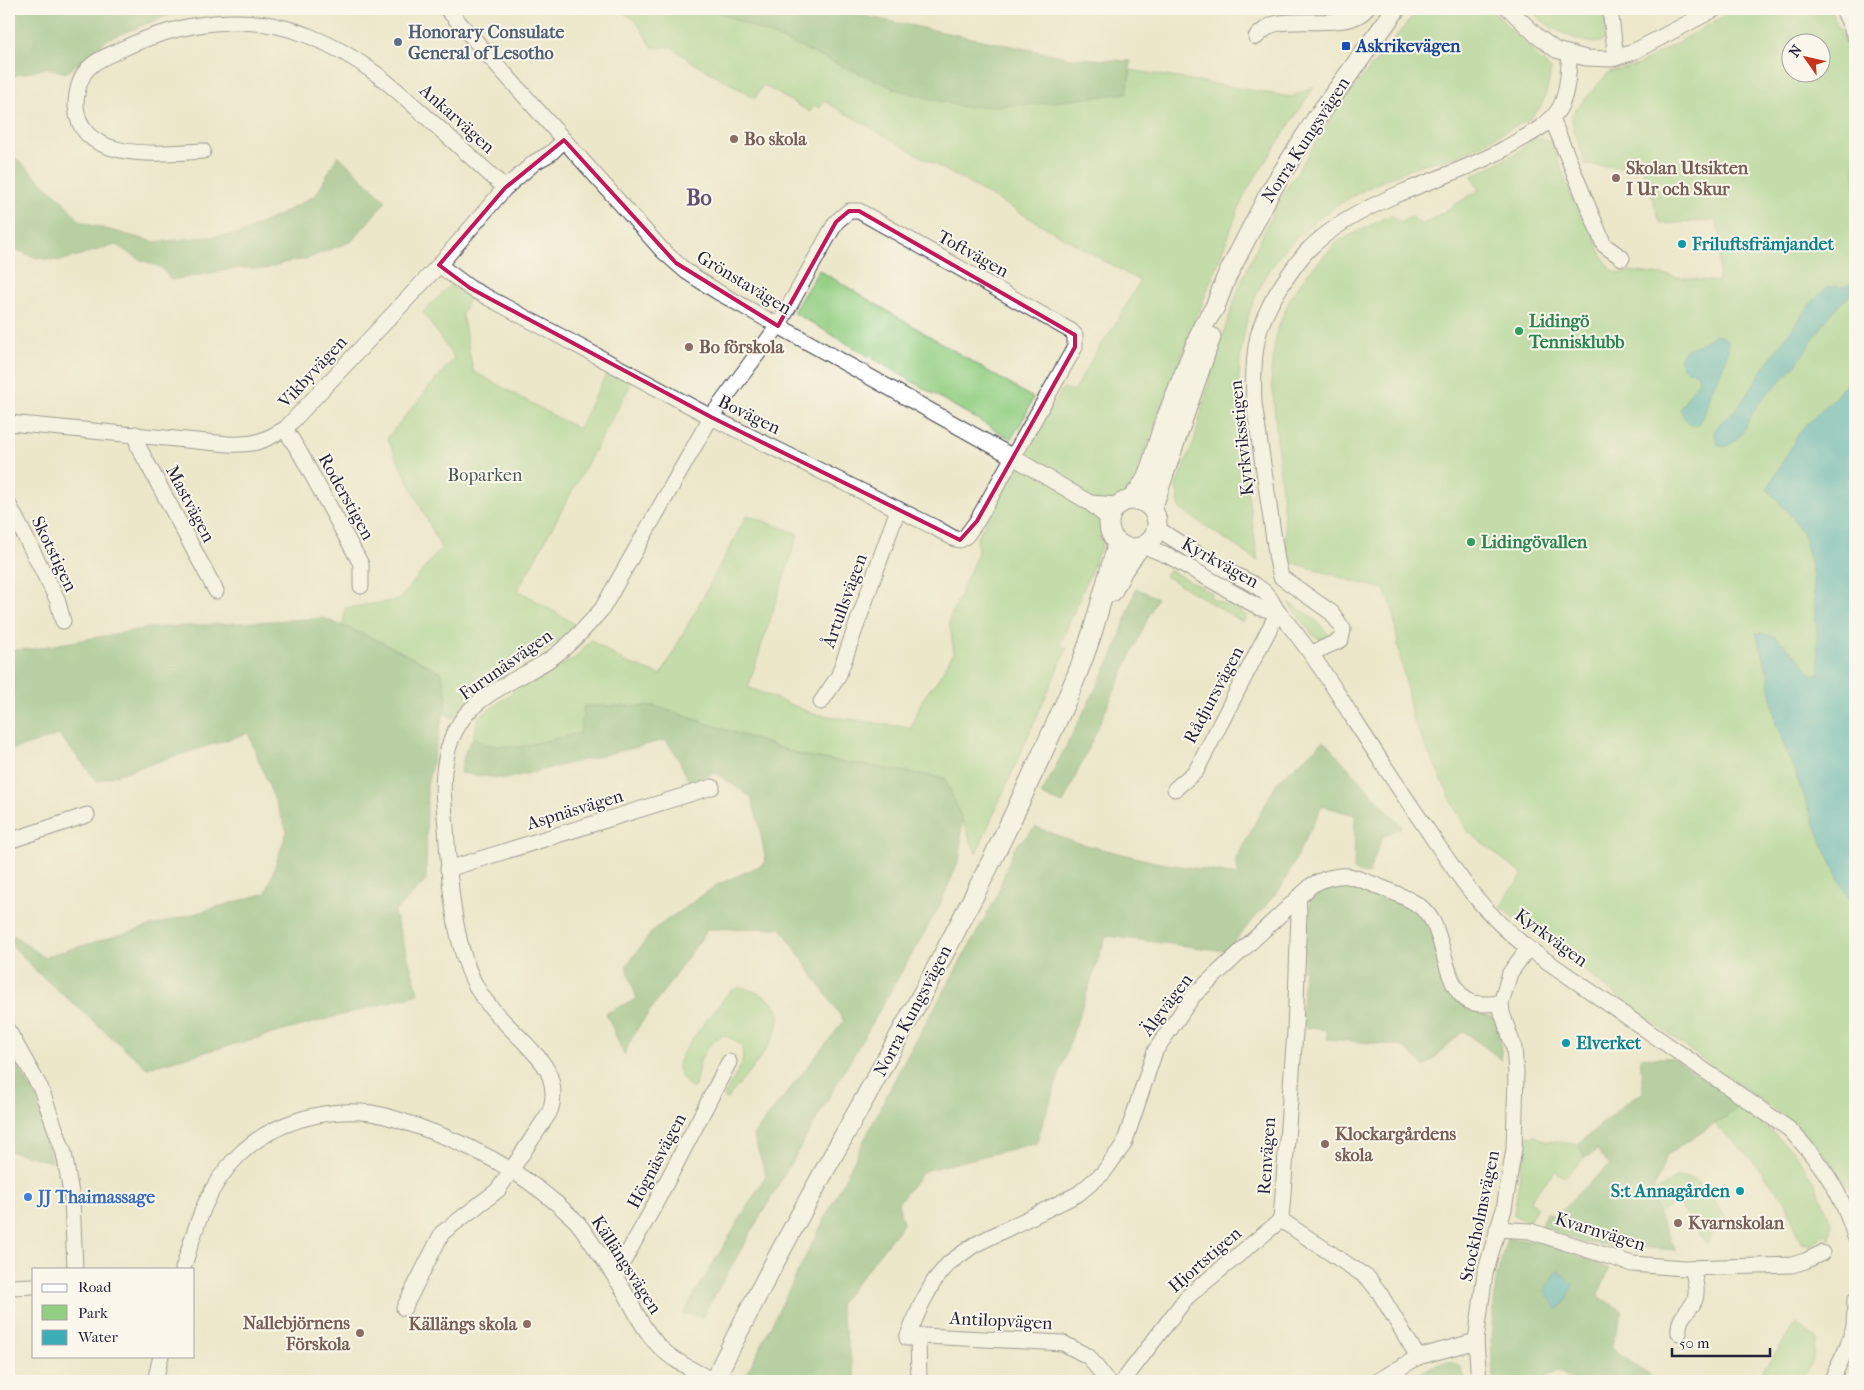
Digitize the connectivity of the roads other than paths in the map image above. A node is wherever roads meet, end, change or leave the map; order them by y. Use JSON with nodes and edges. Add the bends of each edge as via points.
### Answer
{"nodes":[{"id":1,"x":447,"y":9,"type":"edge"},
{"id":2,"x":1366,"y":9,"type":"edge"},
{"id":3,"x":1396,"y":9,"type":"edge"},
{"id":4,"x":1509,"y":9,"type":"edge"},
{"id":5,"x":1610,"y":9,"type":"edge"},
{"id":6,"x":1715,"y":9,"type":"edge"},
{"id":7,"x":1843,"y":9,"type":"edge"},
{"id":8,"x":1694,"y":14,"type":"edge"},
{"id":9,"x":1855,"y":36,"type":"edge"},
{"id":10,"x":1256,"y":37,"type":"dead end"},
{"id":11,"x":1570,"y":54,"type":"junction"},
{"id":12,"x":1616,"y":58,"type":"junction"},
{"id":13,"x":1552,"y":119,"type":"junction"},
{"id":14,"x":564,"y":140,"type":"junction"},
{"id":15,"x":203,"y":151,"type":"dead end"},
{"id":16,"x":505,"y":188,"type":"junction"},
{"id":17,"x":1622,"y":258,"type":"dead end"},
{"id":18,"x":440,"y":265,"type":"junction"},
{"id":19,"x":1215,"y":307,"type":"junction"},
{"id":20,"x":778,"y":326,"type":"junction"},
{"id":21,"x":711,"y":417,"type":"junction"},
{"id":22,"x":9,"y":423,"type":"edge"},
{"id":23,"x":285,"y":430,"type":"junction"},
{"id":24,"x":136,"y":434,"type":"junction"},
{"id":25,"x":1013,"y":457,"type":"junction"},
{"id":26,"x":9,"y":505,"type":"edge"},
{"id":27,"x":1120,"y":508,"type":"junction"},
{"id":28,"x":1152,"y":508,"type":"junction"},
{"id":29,"x":898,"y":509,"type":"junction"},
{"id":30,"x":1157,"y":528,"type":"junction"},
{"id":31,"x":1116,"y":542,"type":"junction"},
{"id":32,"x":1141,"y":547,"type":"junction"},
{"id":33,"x":361,"y":586,"type":"dead end"},
{"id":34,"x":216,"y":591,"type":"dead end"},
{"id":35,"x":1278,"y":612,"type":"junction"},
{"id":36,"x":63,"y":621,"type":"dead end"},
{"id":37,"x":1093,"y":631,"type":"junction"},
{"id":38,"x":1312,"y":653,"type":"junction"},
{"id":39,"x":820,"y":702,"type":"dead end"},
{"id":40,"x":712,"y":787,"type":"dead end"},
{"id":41,"x":1176,"y":789,"type":"dead end"},
{"id":42,"x":88,"y":815,"type":"dead end"},
{"id":43,"x":9,"y":841,"type":"edge"},
{"id":44,"x":448,"y":869,"type":"junction"},
{"id":45,"x":1298,"y":897,"type":"junction"},
{"id":46,"x":1528,"y":948,"type":"junction"},
{"id":47,"x":1501,"y":1003,"type":"junction"},
{"id":48,"x":9,"y":1032,"type":"edge"},
{"id":49,"x":729,"y":1062,"type":"dead end"},
{"id":50,"x":512,"y":1169,"type":"junction"},
{"id":51,"x":1853,"y":1218,"type":"edge"},
{"id":52,"x":1281,"y":1220,"type":"junction"},
{"id":53,"x":1497,"y":1229,"type":"junction"},
{"id":54,"x":1855,"y":1237,"type":"edge"},
{"id":55,"x":1822,"y":1253,"type":"dead end"},
{"id":56,"x":75,"y":1268,"type":"edge"},
{"id":57,"x":183,"y":1268,"type":"edge"},
{"id":58,"x":1692,"y":1268,"type":"junction"},
{"id":59,"x":614,"y":1276,"type":"junction"},
{"id":60,"x":32,"y":1286,"type":"edge"},
{"id":61,"x":9,"y":1288,"type":"edge"},
{"id":62,"x":1855,"y":1300,"type":"edge"},
{"id":63,"x":404,"y":1308,"type":"dead end"},
{"id":64,"x":1679,"y":1333,"type":"dead end"},
{"id":65,"x":913,"y":1337,"type":"junction"},
{"id":66,"x":1476,"y":1340,"type":"junction"},
{"id":67,"x":1418,"y":1357,"type":"junction"},
{"id":68,"x":161,"y":1358,"type":"edge"},
{"id":69,"x":155,"y":1381,"type":"edge"},
{"id":70,"x":714,"y":1381,"type":"edge"},
{"id":71,"x":919,"y":1381,"type":"edge"},
{"id":72,"x":1107,"y":1381,"type":"edge"},
{"id":73,"x":1123,"y":1381,"type":"edge"},
{"id":74,"x":1378,"y":1381,"type":"edge"},
{"id":75,"x":1479,"y":1381,"type":"edge"},
{"id":76,"x":1830,"y":1381,"type":"edge"}],
"edges":[{"from":1,"to":14,"type":"street","name":"Grönstavägen"},
{"from":2,"to":10,"type":"street","via":[[1345,20],[1274,24]]},
{"from":3,"to":19,"type":"main road","name":"Norra Kungsvägen","via":[[1278,177],[1226,278]]},
{"from":4,"to":11,"type":"street","via":[[1537,36],[1556,50]]},
{"from":5,"to":12,"type":"street"},
{"from":6,"to":8,"type":"street"},
{"from":7,"to":9,"type":"street"},
{"from":8,"to":12,"type":"street","via":[[1631,53]]},
{"from":11,"to":12,"type":"street","via":[[1586,58]]},
{"from":11,"to":13,"type":"street","via":[[1561,105]]},
{"from":13,"to":17,"type":"street","via":[[1604,245]]},
{"from":13,"to":38,"type":"street","name":"Kyrkviksstigen","via":[[1488,158],[1403,192],[1333,230],[1308,251],[1270,304],[1259,334],[1253,378],[1277,560],[1281,577],[1332,613],[1343,629],[1341,640]]},
{"from":14,"to":16,"type":"street","name":"Vikbyvägen"},
{"from":14,"to":20,"type":"street","name":"Grönstavägen","via":[[676,263],[718,292]]},
{"from":15,"to":16,"type":"street","name":"Ankarvägen","via":[[145,154],[119,151],[101,143],[86,133],[77,117],[76,96],[82,77],[91,65],[102,58],[164,33],[210,23],[275,25],[338,48],[369,68]]},
{"from":16,"to":18,"type":"street","name":"Vikbyvägen"},
{"from":18,"to":21,"type":"street","name":"Bovägen","via":[[470,288]]},
{"from":18,"to":23,"type":"street","name":"Vikbyvägen"},
{"from":19,"to":27,"type":"main road","name":"Norra Kungsvägen","via":[[1203,326],[1144,483]]},
{"from":19,"to":28,"type":"main road","name":"Norra Kungsvägen","via":[[1213,330]]},
{"from":20,"to":21,"type":"street","name":"Furunäsvägen"},
{"from":20,"to":25,"type":"street","name":"Grönstavägen"},
{"from":20,"to":25,"type":"street","name":"Toftvägen","via":[[836,222],[849,210],[859,211],[1075,335],[1075,347]]},
{"from":21,"to":29,"type":"street","name":"Bovägen"},
{"from":21,"to":44,"type":"street","name":"Furunäsvägen","via":[[602,609],[579,636],[547,661],[507,683],[462,719],[452,738],[443,784]]},
{"from":22,"to":24,"type":"street","name":"Vikbyvägen"},
{"from":23,"to":24,"type":"street","name":"Vikbyvägen","via":[[264,441],[247,444]]},
{"from":23,"to":33,"type":"street","name":"Roderstigen","via":[[361,564]]},
{"from":24,"to":34,"type":"street","name":"Mastvägen","via":[[138,446]]},
{"from":25,"to":27,"type":"street","name":"Grönstavägen","via":[[1090,503]]},
{"from":25,"to":29,"type":"street","name":"Bovägen","via":[[977,521],[960,540]]},
{"from":26,"to":36,"type":"street","name":"Skotstigen","via":[[57,599]]},
{"from":27,"to":28,"type":"main road","via":[[1145,503]]},
{"from":27,"to":31,"type":"main road","via":[[1110,534]]},
{"from":28,"to":30,"type":"main road"},
{"from":29,"to":39,"type":"street","name":"Årtullsvägen","via":[[838,677]]},
{"from":30,"to":32,"type":"main road","via":[[1154,536]]},
{"from":30,"to":35,"type":"street","name":"Kyrkvägen","via":[[1252,584],[1269,596]]},
{"from":31,"to":32,"type":"main road","via":[[1131,548]]},
{"from":31,"to":37,"type":"main road","name":"Norra Kungsvägen"},
{"from":32,"to":35,"type":"street","name":"Kyrkvägen","via":[[1169,556],[1260,608]]},
{"from":32,"to":37,"type":"main road","name":"Norra Kungsvägen","via":[[1123,570]]},
{"from":35,"to":38,"type":"street","name":"Kyrkvägen"},
{"from":35,"to":41,"type":"street","name":"Rådjursvägen","via":[[1196,771]]},
{"from":37,"to":70,"type":"main road","name":"Norra Kungsvägen","via":[[1069,695],[990,866],[748,1311]]},
{"from":38,"to":46,"type":"street","name":"Kyrkvägen","via":[[1400,792],[1478,903]]},
{"from":40,"to":44,"type":"street","name":"Aspnäsvägen"},
{"from":42,"to":43,"type":"street"},
{"from":44,"to":50,"type":"street","name":"Furunäsvägen","via":[[466,963],[480,992],[547,1070],[554,1093],[554,1104]]},
{"from":45,"to":47,"type":"street","name":"Älgvägen","via":[[1324,878],[1348,876],[1415,903],[1432,920],[1443,946],[1450,977],[1462,997],[1485,1005]]},
{"from":45,"to":52,"type":"street","name":"Renvägen","via":[[1295,1032]]},
{"from":45,"to":65,"type":"street","name":"Älgvägen","via":[[1192,996],[1155,1051],[1124,1144],[1103,1173],[1078,1194],[974,1245],[949,1262],[934,1280],[921,1305]]},
{"from":46,"to":47,"type":"street","via":[[1510,973]]},
{"from":46,"to":51,"type":"street","name":"Kyrkvägen","via":[[1788,1129],[1827,1173]]},
{"from":47,"to":53,"type":"street","name":"Stockholmsvägen","via":[[1514,1048],[1517,1103],[1514,1149],[1504,1209]]},
{"from":48,"to":56,"type":"street","via":[[41,1089],[64,1153],[72,1199]]},
{"from":49,"to":59,"type":"street","name":"Högnäsvägen"},
{"from":50,"to":57,"type":"street","name":"Källängsvägen","via":[[450,1138],[372,1113],[338,1112],[306,1117],[262,1137],[240,1154],[221,1176],[202,1207]]},
{"from":50,"to":59,"type":"street","name":"Källängsvägen","via":[[578,1223]]},
{"from":50,"to":63,"type":"street","name":"Furunäsvägen","via":[[498,1190],[442,1233]]},
{"from":51,"to":54,"type":"street","name":"Kyrkvägen"},
{"from":52,"to":67,"type":"street","name":"Renvägen","via":[[1368,1278]]},
{"from":52,"to":73,"type":"street","name":"Hjortstigen","via":[[1187,1298]]},
{"from":53,"to":58,"type":"street","name":"Kvarnvägen","via":[[1530,1231],[1632,1264]]},
{"from":53,"to":66,"type":"street","name":"Stockholmsvägen","via":[[1485,1273]]},
{"from":55,"to":58,"type":"street","name":"Kvarnvägen","via":[[1792,1265]]},
{"from":58,"to":64,"type":"street","via":[[1696,1293],[1680,1319]]},
{"from":59,"to":70,"type":"street","name":"Källängsvägen","via":[[658,1345],[670,1356]]},
{"from":60,"to":61,"type":"street"},
{"from":62,"to":76,"type":"street","via":[[1854,1326]]},
{"from":65,"to":71,"type":"street"},
{"from":65,"to":72,"type":"street","name":"Antilopvägen","via":[[1063,1343],[1089,1357]]},
{"from":66,"to":67,"type":"street"},
{"from":66,"to":75,"type":"street","name":"Stockholmsvägen"},
{"from":67,"to":74,"type":"street"},
{"from":68,"to":69,"type":"street"}]}
